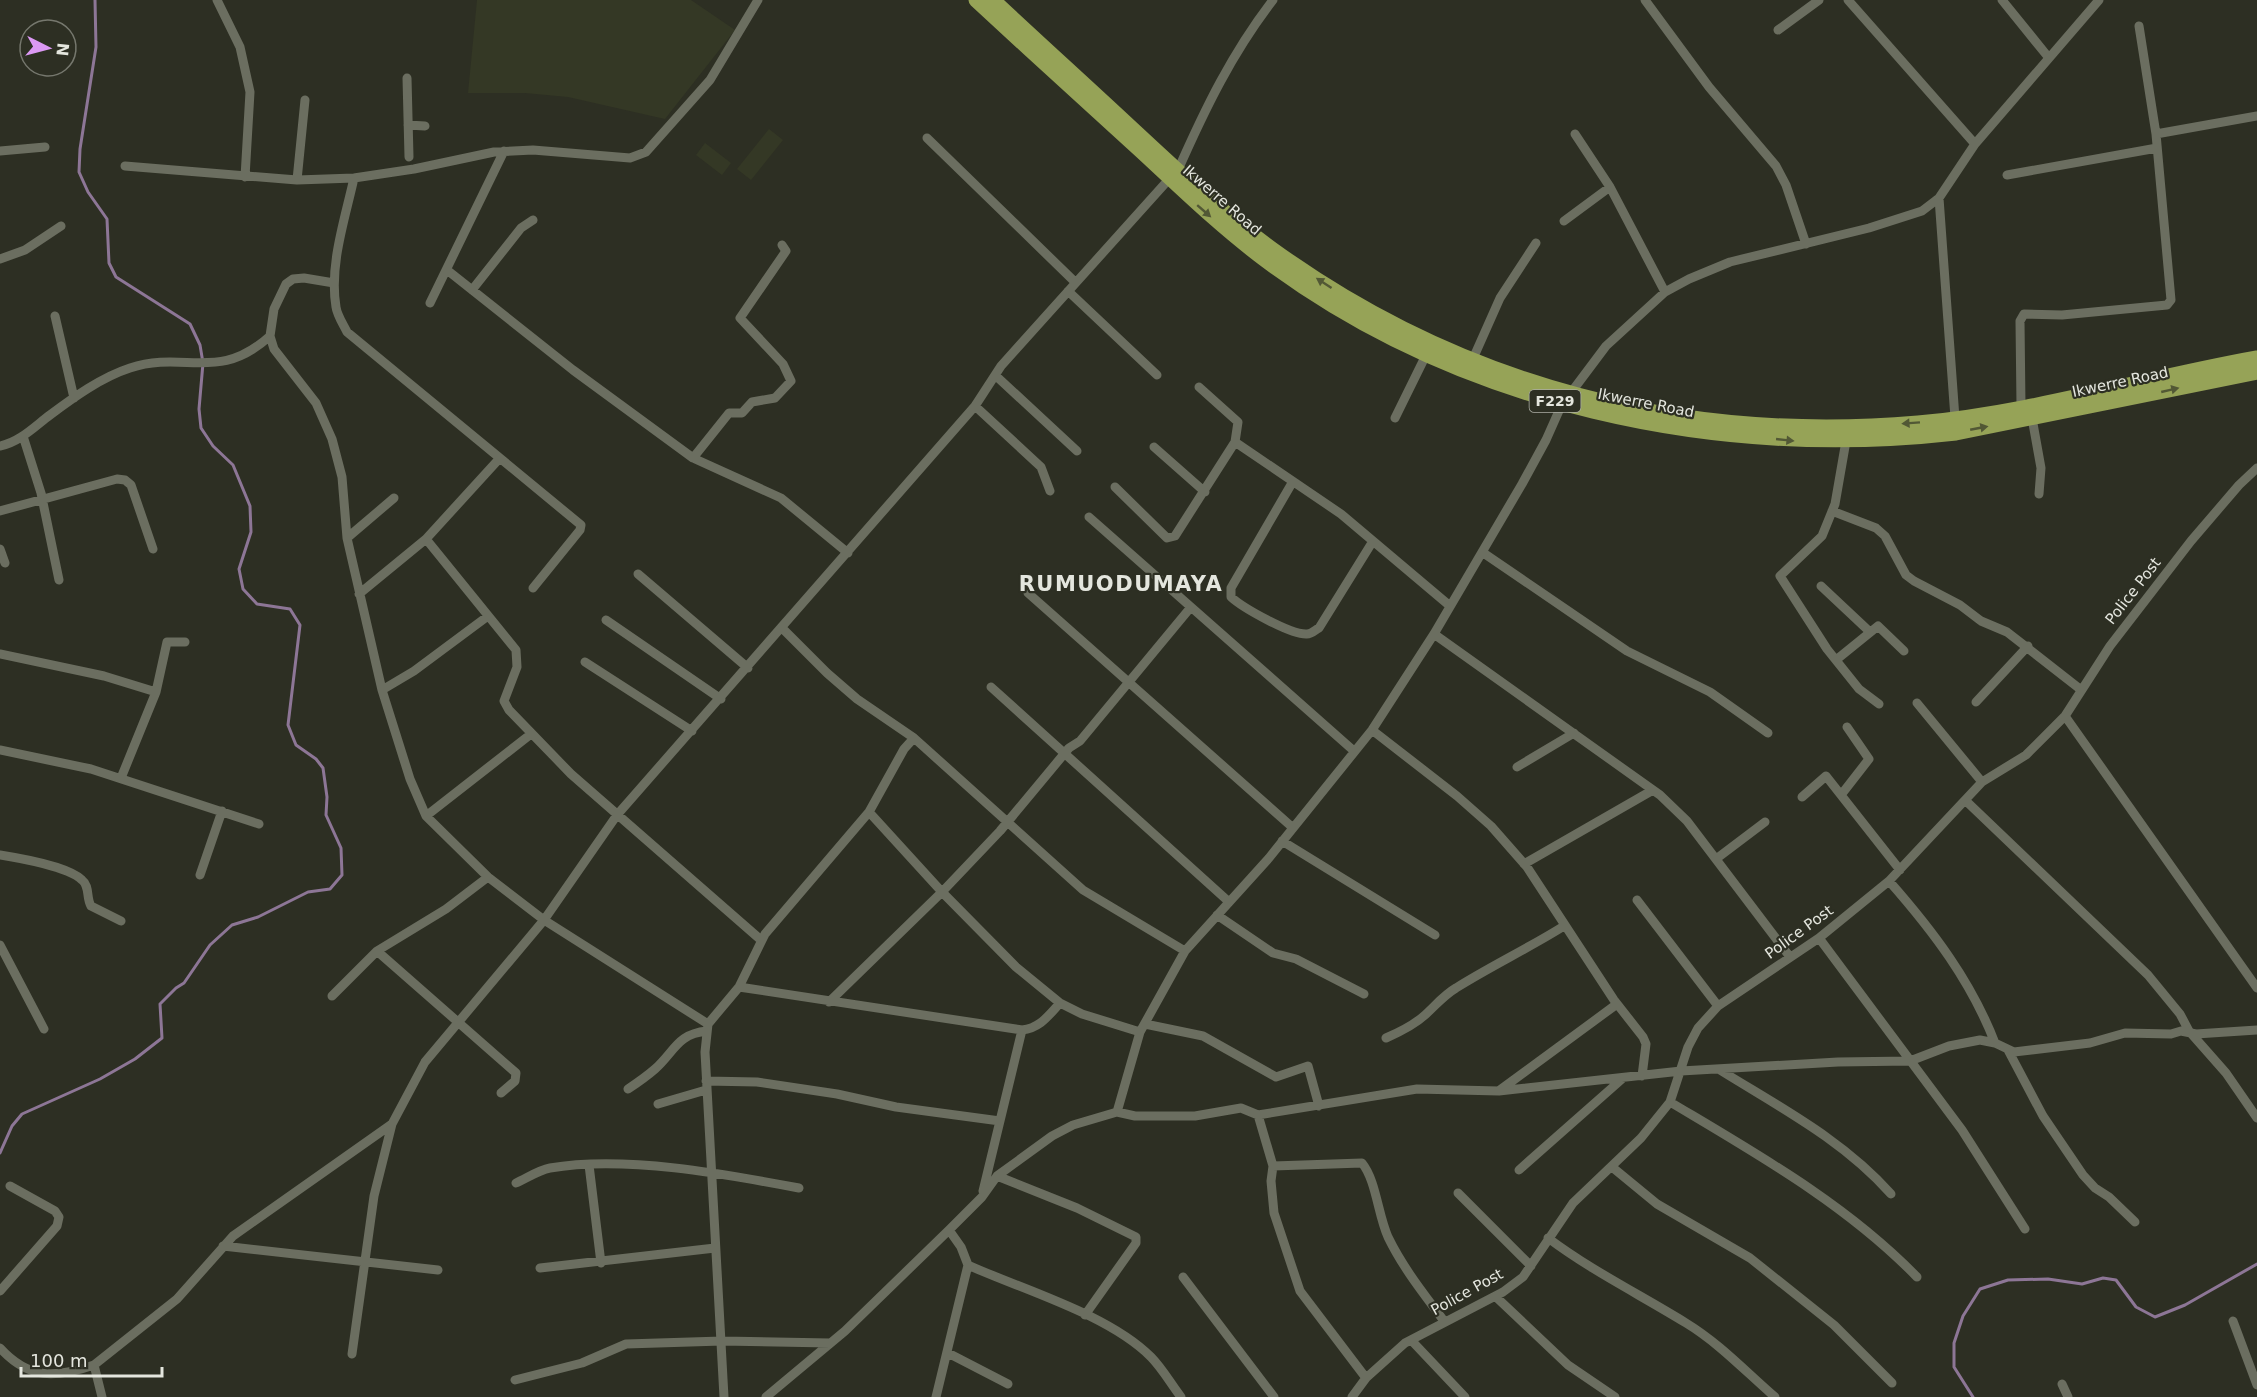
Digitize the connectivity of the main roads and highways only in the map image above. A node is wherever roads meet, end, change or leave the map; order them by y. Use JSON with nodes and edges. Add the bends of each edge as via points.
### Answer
{"nodes":[{"id":1,"x":976,"y":0,"type":"edge"},
{"id":2,"x":999,"y":2,"type":"edge"},
{"id":3,"x":1174,"y":174,"type":"junction"},
{"id":4,"x":2257,"y":358,"type":"edge"},
{"id":5,"x":2257,"y":372,"type":"edge"},
{"id":6,"x":1566,"y":399,"type":"junction"},
{"id":7,"x":2027,"y":412,"type":"junction"}],
"edges":[{"from":1,"to":3,"type":"main road","name":"Ikwerre Road","number":"F229"},
{"from":2,"to":3,"type":"main road","number":"F229"},
{"from":6,"to":3,"type":"main road","number":"F229","one_way":true,"via":[[1390,323],[1311,275]]},
{"from":3,"to":6,"type":"main road","name":"Ikwerre Road","number":"F229","one_way":true,"via":[[1200,207],[1267,261],[1336,306],[1427,353]]},
{"from":4,"to":7,"type":"main road","number":"F229"},
{"from":7,"to":5,"type":"main road","name":"Ikwerre Road","number":"F229","one_way":true},
{"from":7,"to":6,"type":"main road","number":"F229","one_way":true,"via":[[1832,428],[1742,425]]},
{"from":6,"to":7,"type":"main road","name":"Ikwerre Road","number":"F229","one_way":true,"via":[[1682,429],[1800,441],[1956,433]]}]}
